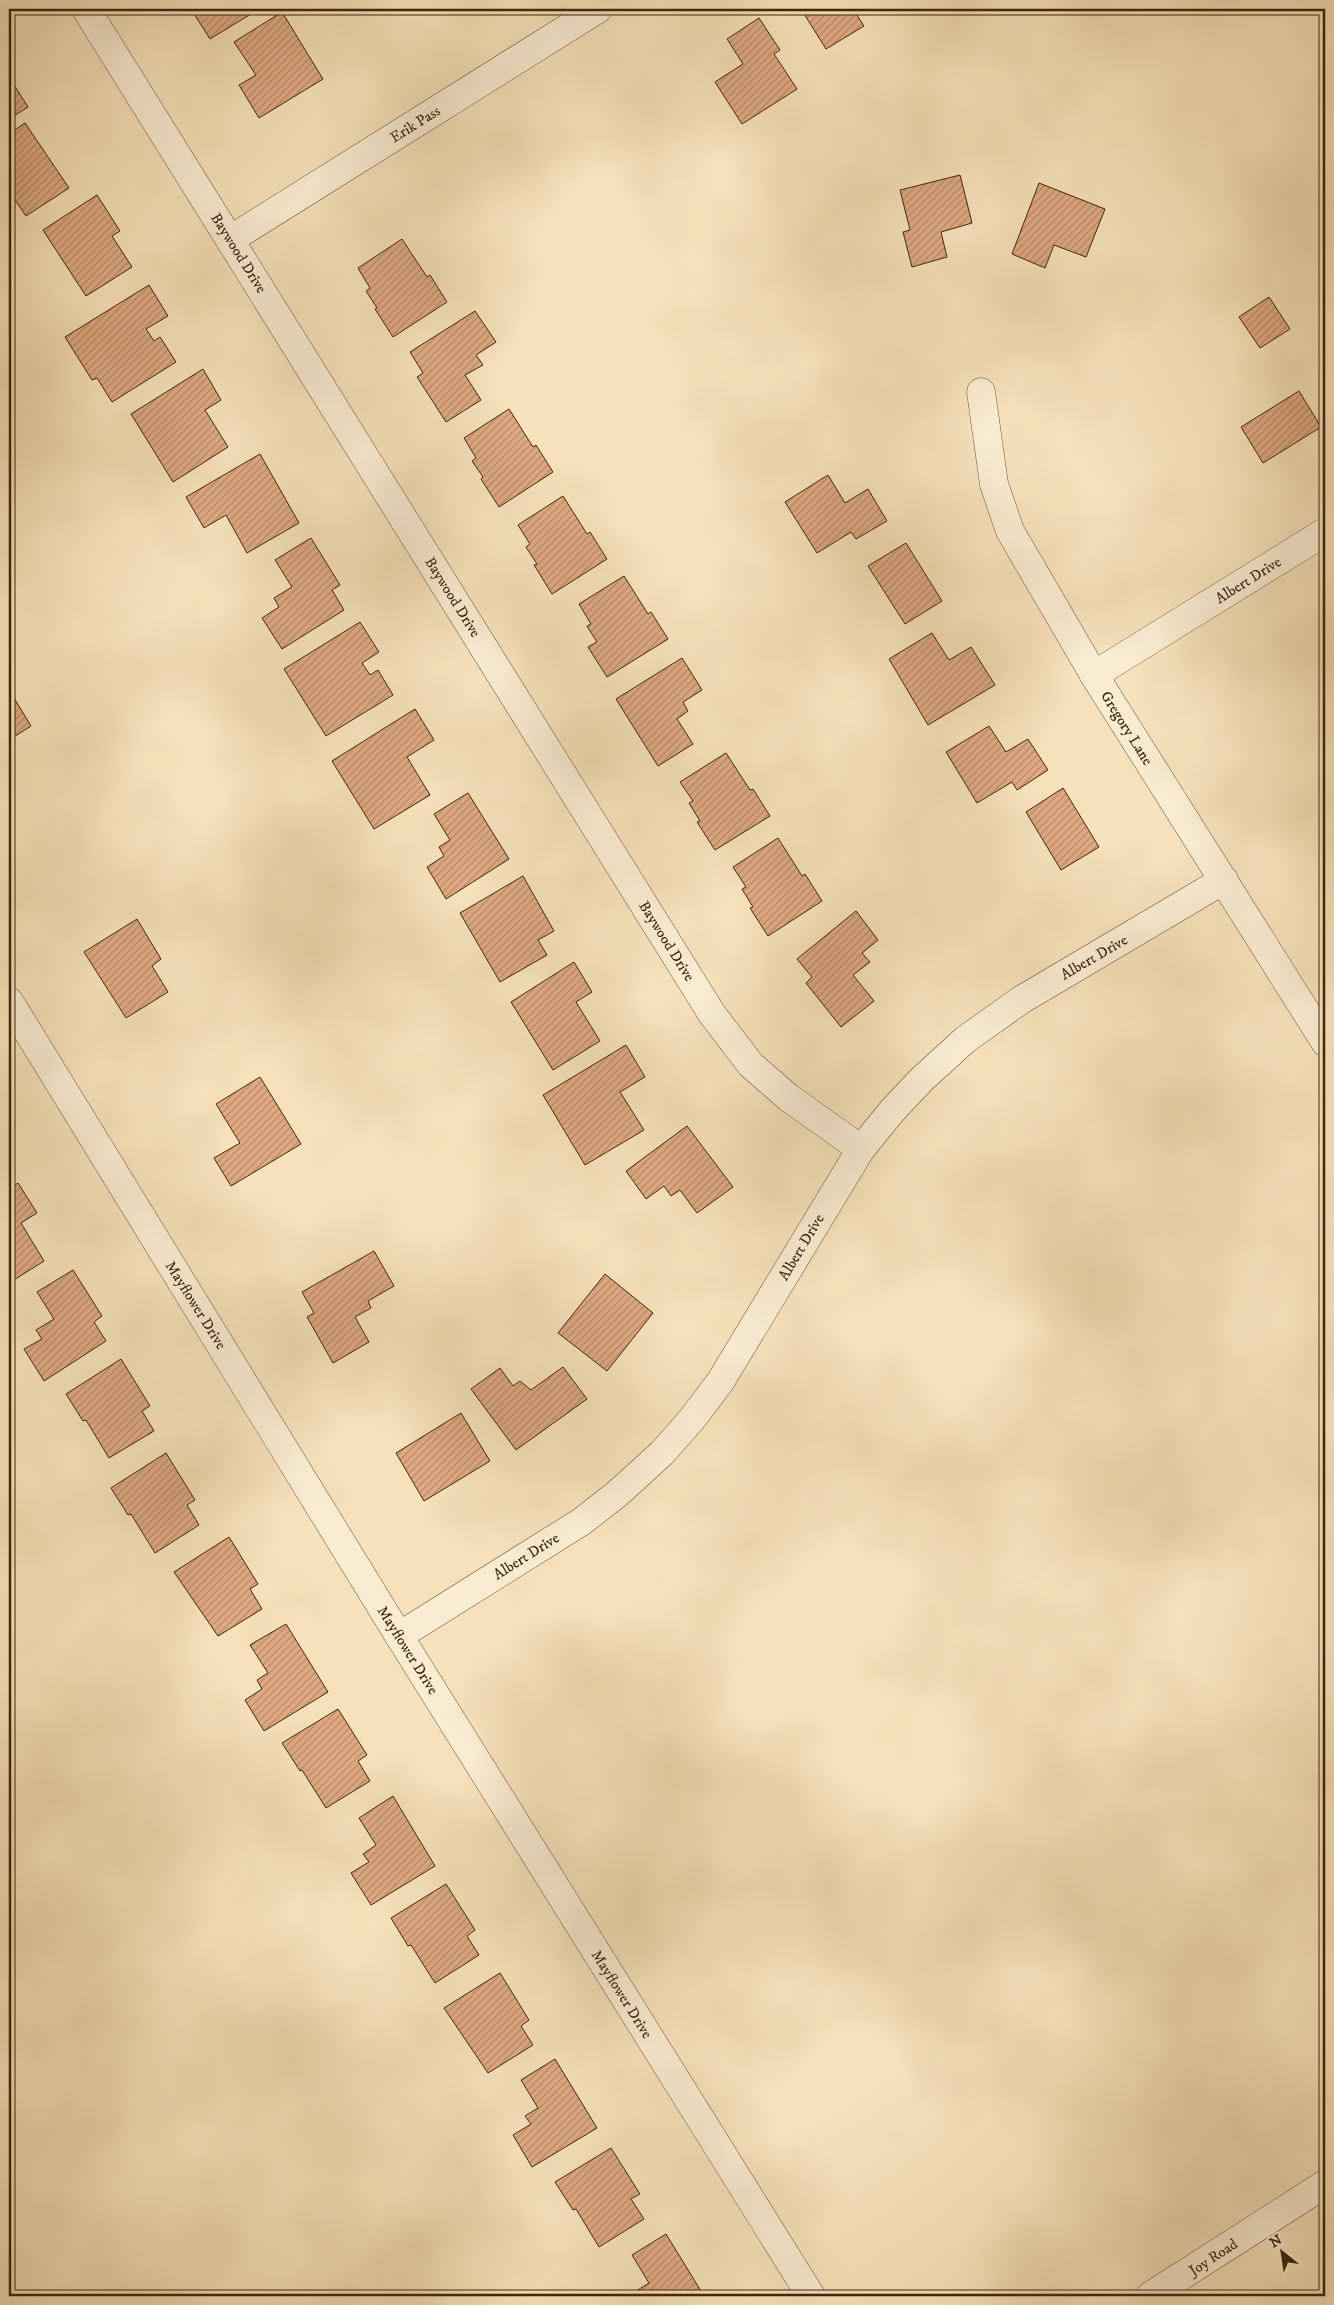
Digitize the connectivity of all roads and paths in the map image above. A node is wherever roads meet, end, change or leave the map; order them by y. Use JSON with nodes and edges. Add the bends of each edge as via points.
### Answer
{"nodes":[{"id":1,"x":86,"y":9,"type":"edge"},
{"id":2,"x":598,"y":9,"type":"edge"},
{"id":3,"x":231,"y":240,"type":"junction"},
{"id":4,"x":981,"y":392,"type":"dead end"},
{"id":5,"x":1325,"y":532,"type":"edge"},
{"id":6,"x":1094,"y":676,"type":"junction"},
{"id":7,"x":1224,"y":880,"type":"junction"},
{"id":8,"x":9,"y":1001,"type":"edge"},
{"id":9,"x":1325,"y":1042,"type":"edge"},
{"id":10,"x":861,"y":1149,"type":"junction"},
{"id":11,"x":399,"y":1636,"type":"junction"},
{"id":12,"x":1325,"y":2184,"type":"edge"},
{"id":13,"x":811,"y":2296,"type":"edge"},
{"id":14,"x":1150,"y":2296,"type":"edge"}],
"edges":[{"from":1,"to":3,"type":"street","name":"Baywood Drive"},
{"from":2,"to":3,"type":"street","name":"Erik Pass"},
{"from":3,"to":10,"type":"street","name":"Baywood Drive","via":[[712,1014],[751,1065],[789,1098]]},
{"from":4,"to":6,"type":"street","name":"Gregory Lane","via":[[994,484],[1010,531]]},
{"from":5,"to":6,"type":"street","name":"Albert Drive"},
{"from":6,"to":7,"type":"street","name":"Gregory Lane"},
{"from":7,"to":9,"type":"street","name":"Gregory Lane"},
{"from":7,"to":10,"type":"street","name":"Albert Drive","via":[[1021,1000],[966,1039],[921,1080]]},
{"from":8,"to":11,"type":"street","name":"Mayflower Drive"},
{"from":10,"to":11,"type":"street","name":"Albert Drive","via":[[720,1382],[662,1453],[581,1522]]},
{"from":11,"to":13,"type":"street","name":"Mayflower Drive"},
{"from":12,"to":14,"type":"street","name":"Joy Road"}]}
